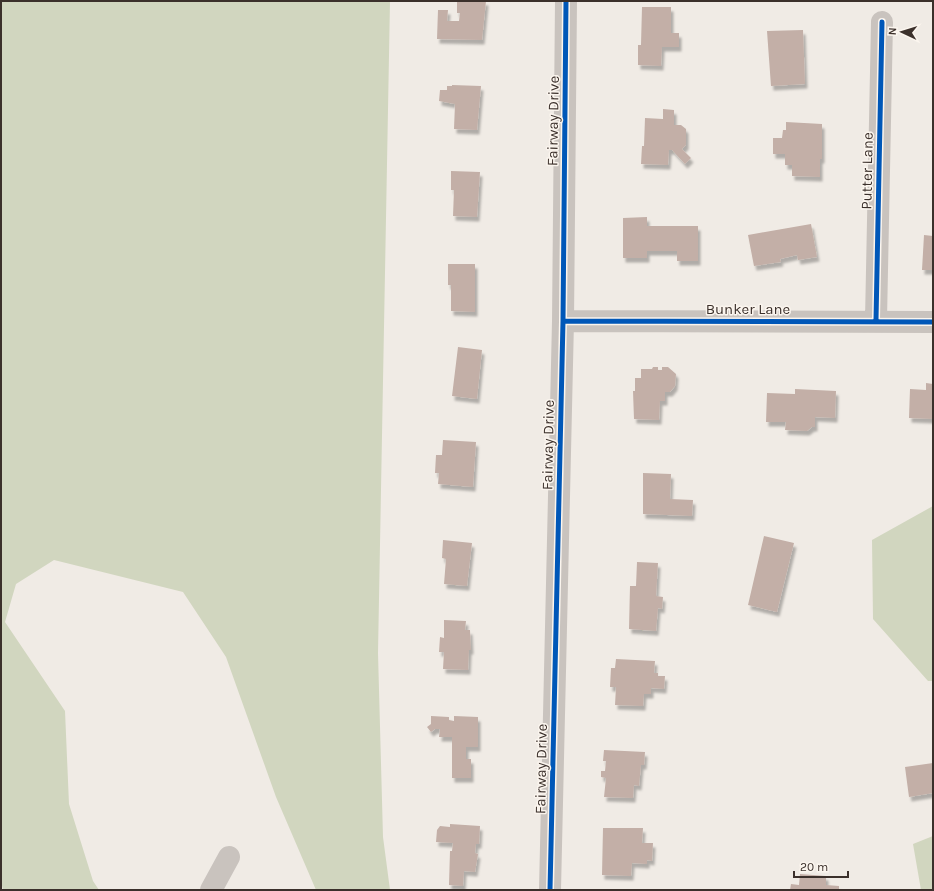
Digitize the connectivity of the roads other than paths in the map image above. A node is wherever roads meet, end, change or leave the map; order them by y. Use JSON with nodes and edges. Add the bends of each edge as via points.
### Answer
{"nodes":[{"id":1,"x":566,"y":1,"type":"edge"},
{"id":2,"x":882,"y":22,"type":"dead end"},
{"id":3,"x":876,"y":320,"type":"junction"},
{"id":4,"x":563,"y":321,"type":"junction"},
{"id":5,"x":933,"y":322,"type":"edge"},
{"id":6,"x":229,"y":856,"type":"dead end"},
{"id":7,"x":211,"y":890,"type":"edge"},
{"id":8,"x":550,"y":890,"type":"edge"}],
"edges":[{"from":1,"to":4,"type":"street","name":"Fairway Drive"},
{"from":2,"to":3,"type":"street","name":"Putter Lane"},
{"from":3,"to":4,"type":"street","name":"Bunker Lane"},
{"from":3,"to":5,"type":"street","name":"Bunker Lane"},
{"from":4,"to":8,"type":"street","name":"Fairway Drive"},
{"from":6,"to":7,"type":"street"}]}
